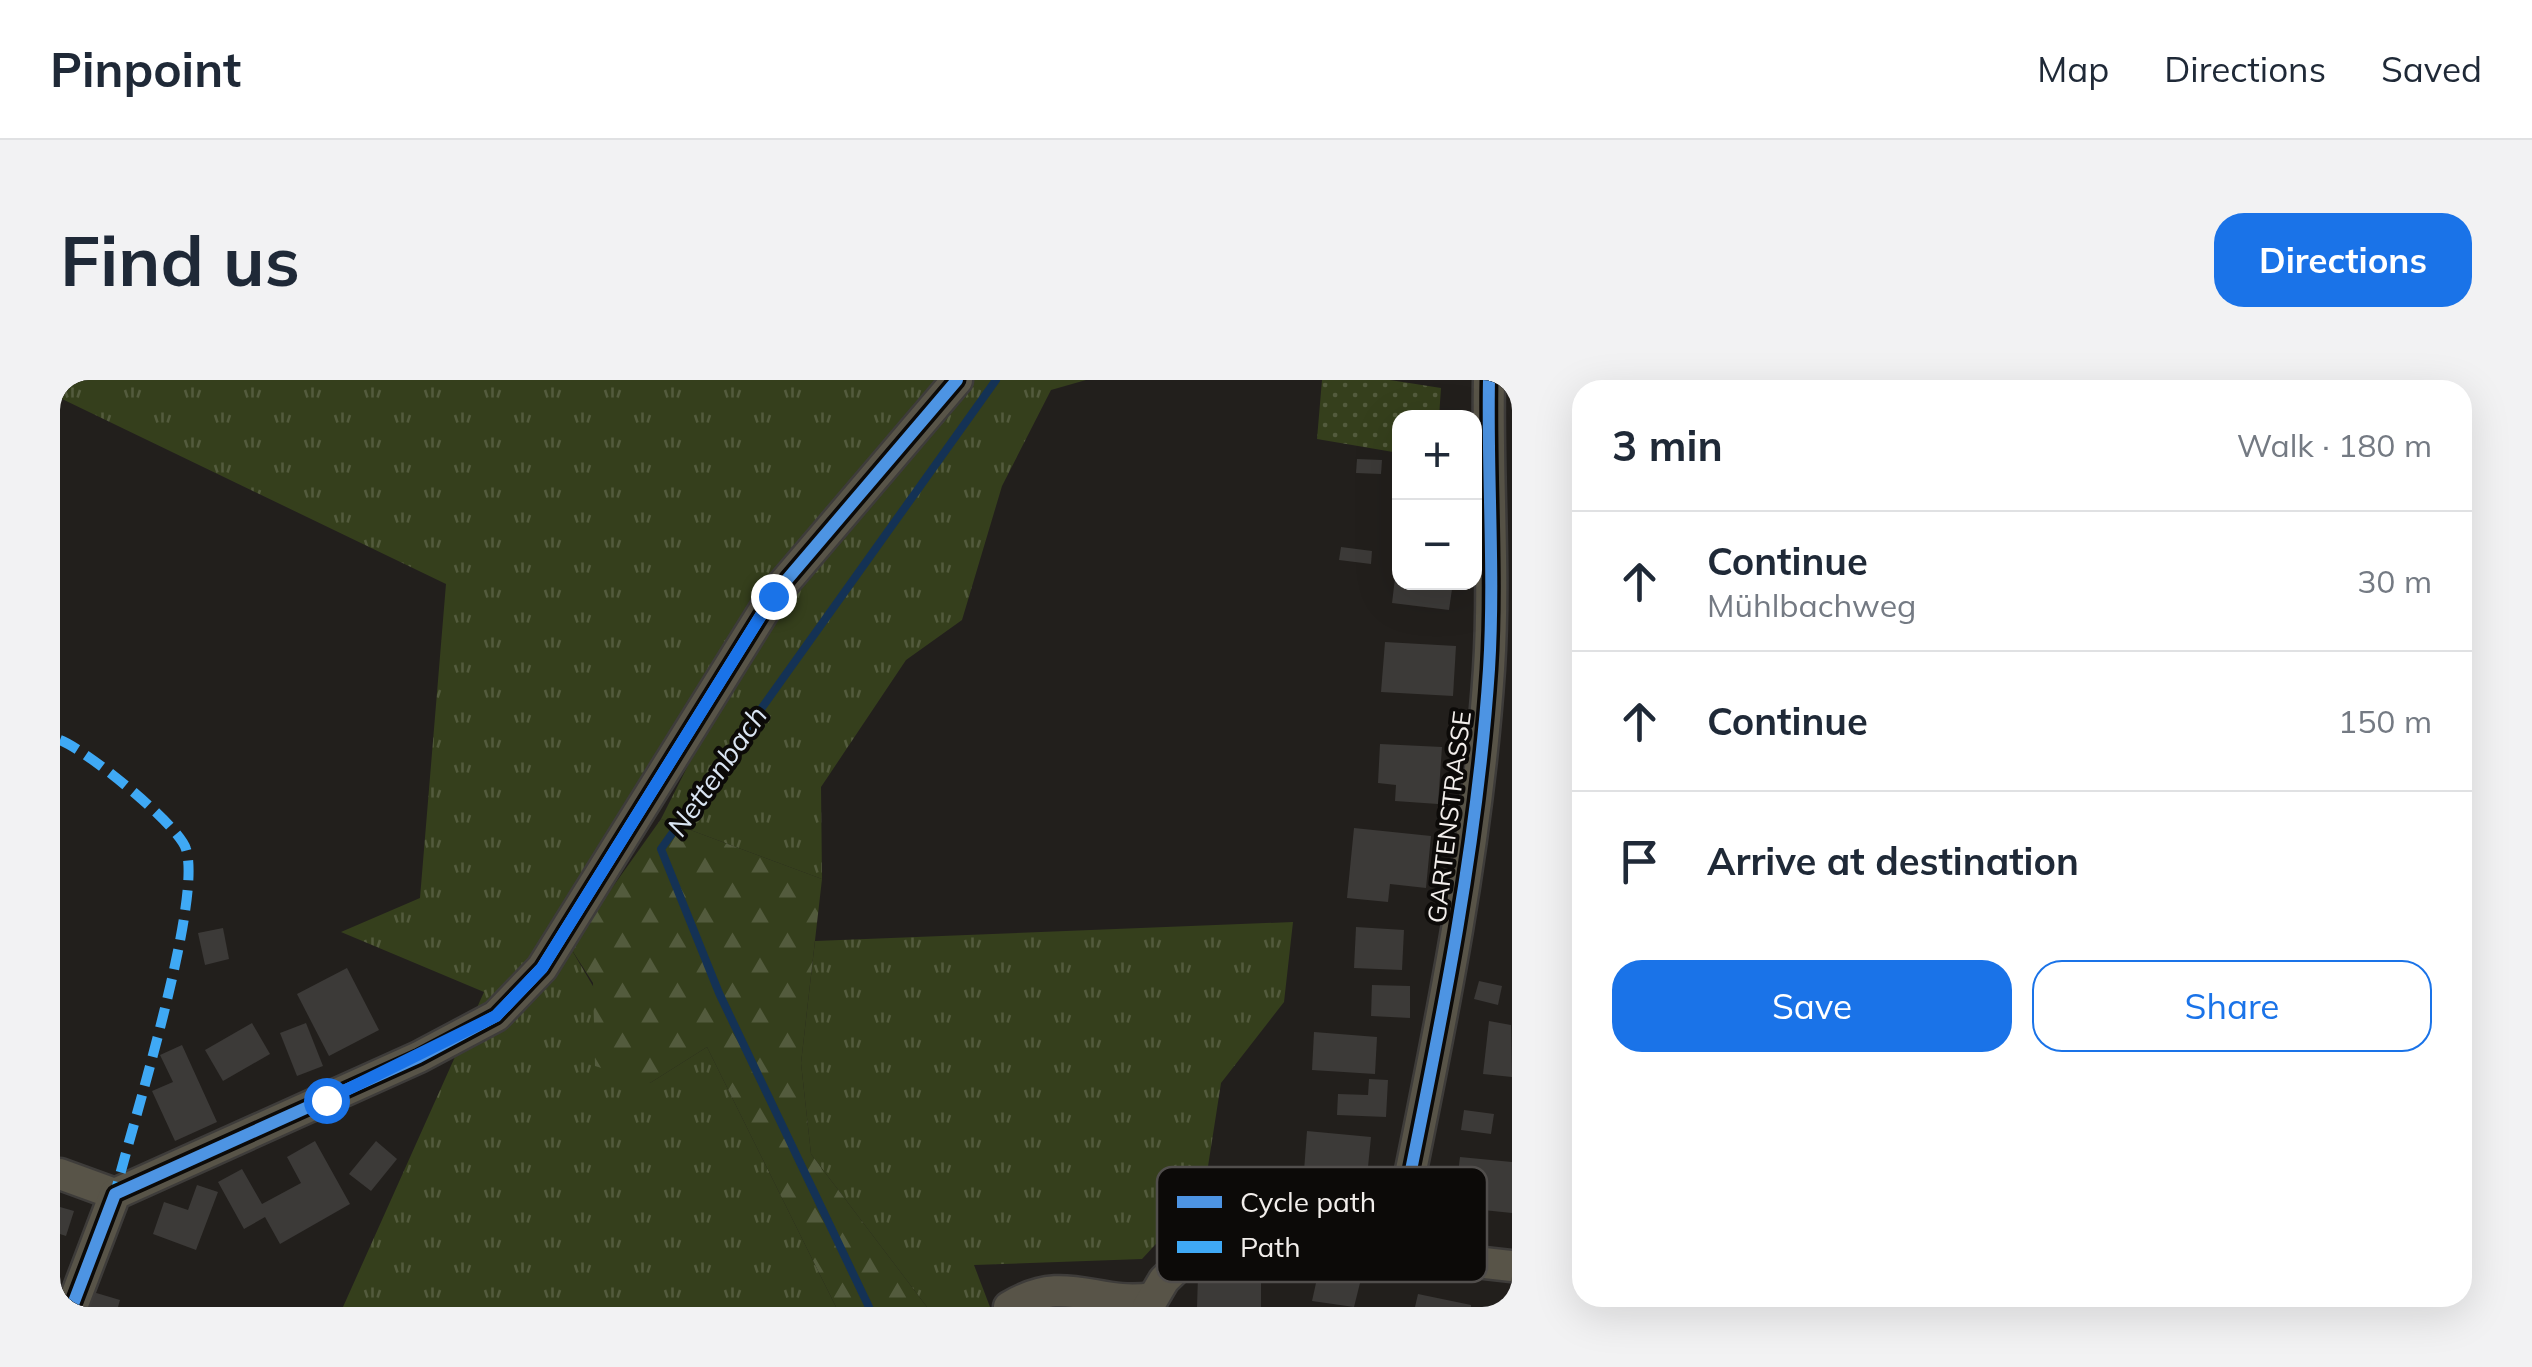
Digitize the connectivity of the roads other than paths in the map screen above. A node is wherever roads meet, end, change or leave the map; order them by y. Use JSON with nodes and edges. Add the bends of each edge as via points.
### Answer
{"nodes":[{"id":1,"x":957,"y":380,"type":"edge"},
{"id":2,"x":1489,"y":380,"type":"edge"},
{"id":3,"x":1411,"y":1167,"type":"edge"},
{"id":4,"x":60,"y":1174,"type":"edge"},
{"id":5,"x":115,"y":1194,"type":"junction"},
{"id":6,"x":1487,"y":1263,"type":"edge"},
{"id":7,"x":1512,"y":1266,"type":"edge"},
{"id":8,"x":1168,"y":1282,"type":"edge"},
{"id":9,"x":1150,"y":1302,"type":"edge"},
{"id":10,"x":72,"y":1307,"type":"edge"},
{"id":11,"x":1009,"y":1307,"type":"edge"}],
"edges":[{"from":1,"to":5,"type":"street","via":[[773,596],[542,968],[496,1016]]},
{"from":2,"to":3,"type":"street","name":"GARTENSTRASSE","via":[[1489,666],[1476,810]]},
{"from":4,"to":5,"type":"street"},
{"from":5,"to":10,"type":"street"},
{"from":6,"to":7,"type":"street"},
{"from":8,"to":9,"type":"street"},
{"from":9,"to":11,"type":"street","via":[[1125,1304],[1052,1289]]}]}
